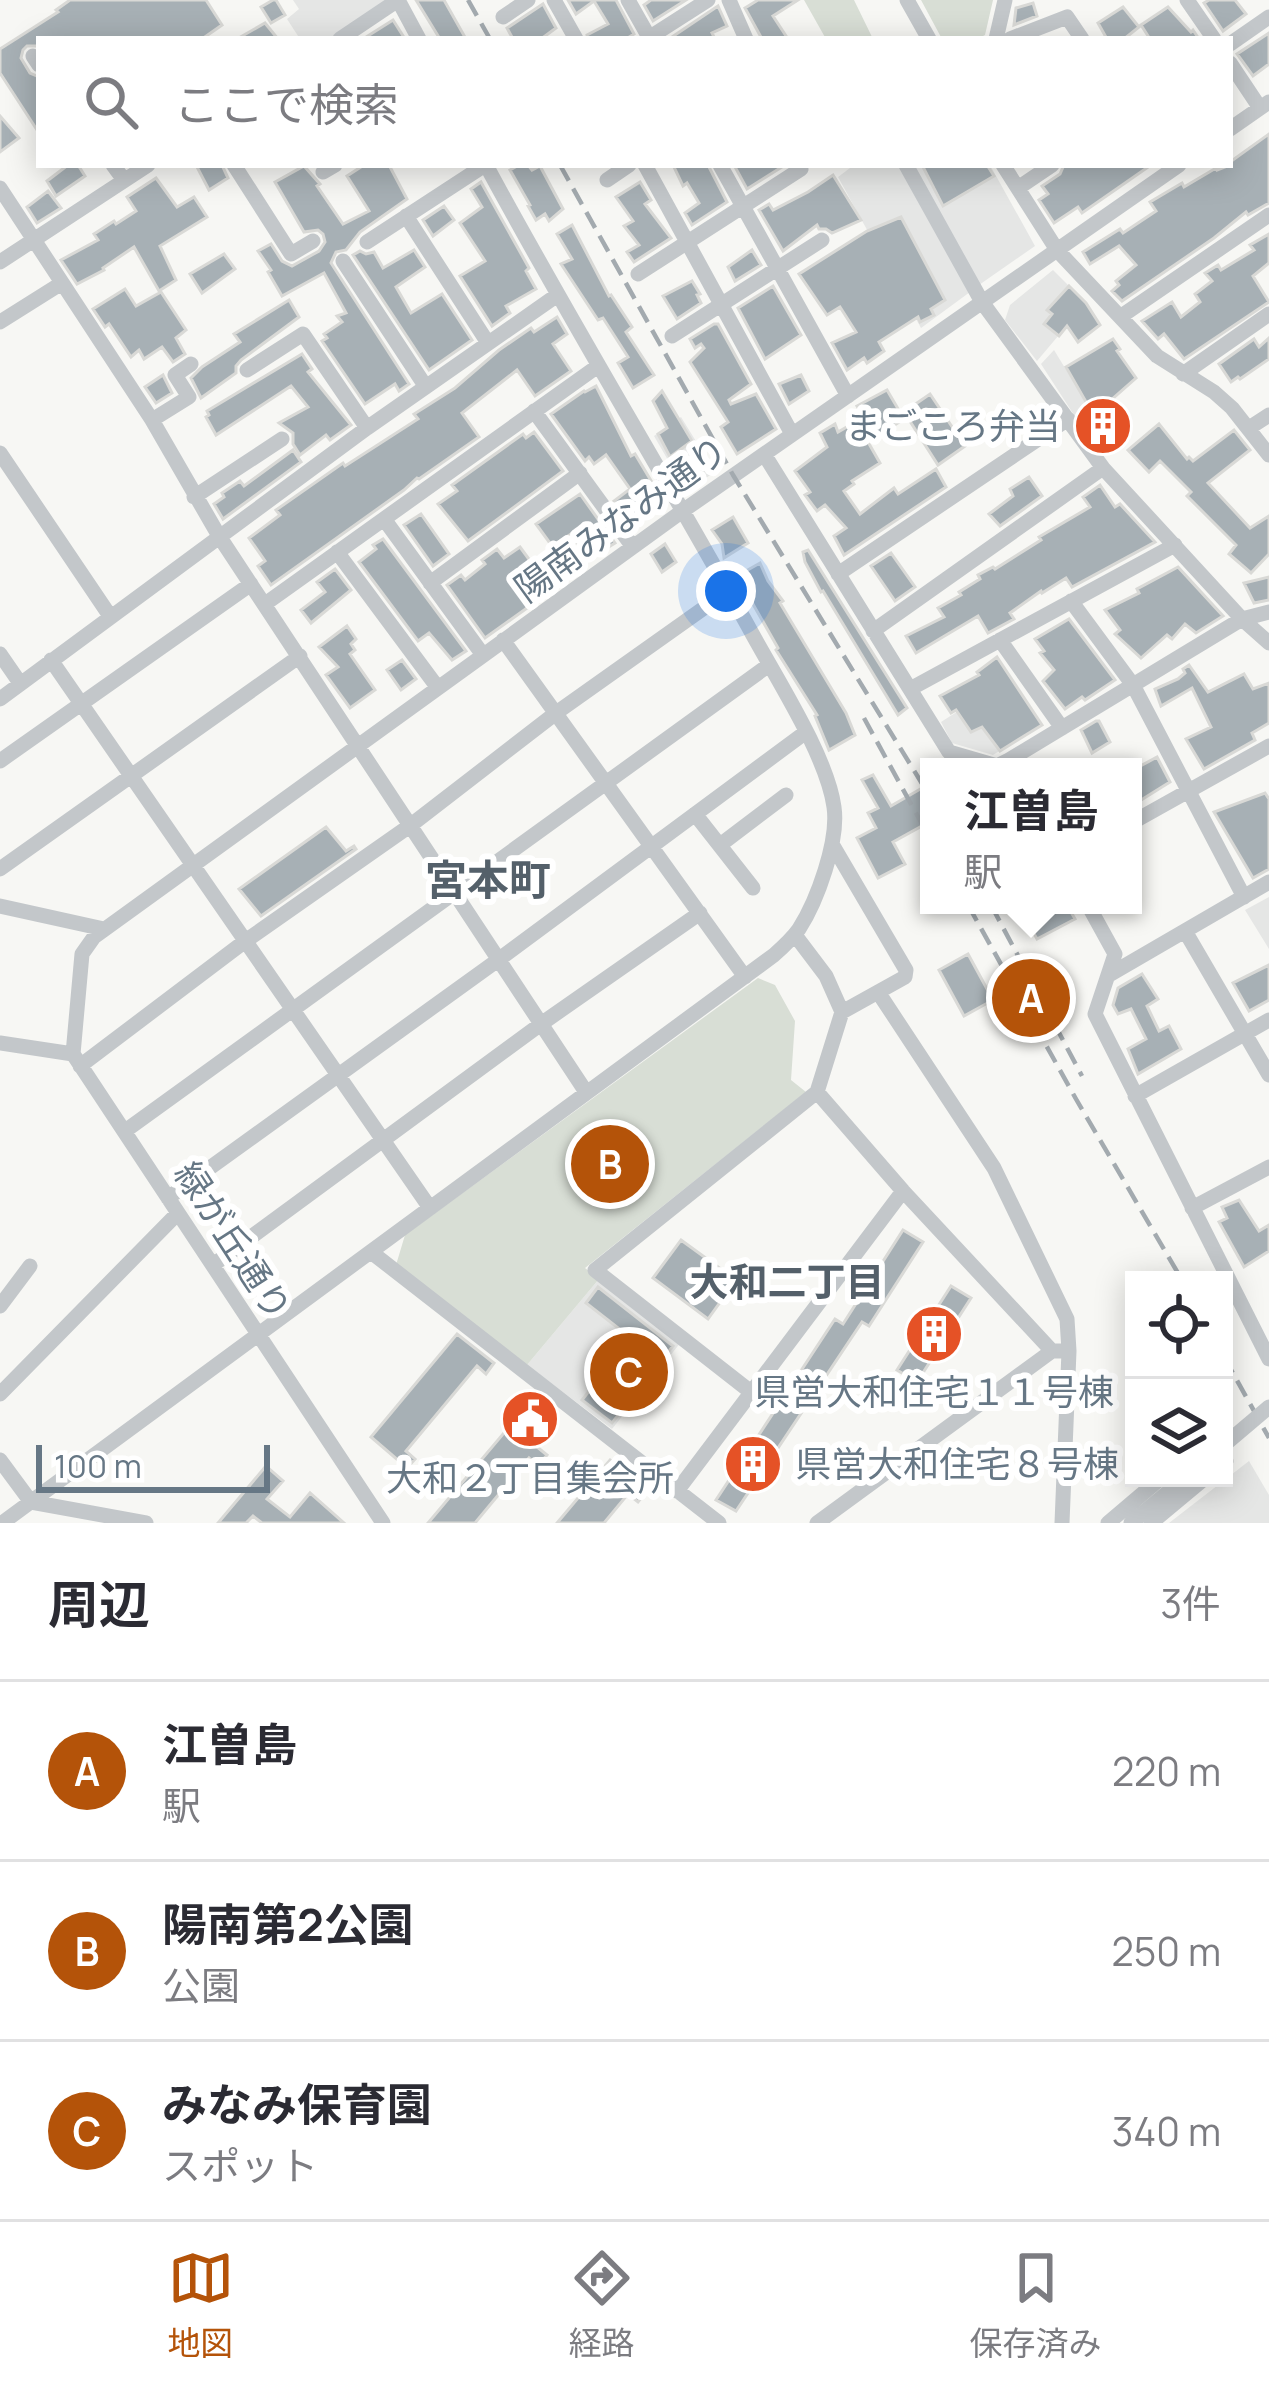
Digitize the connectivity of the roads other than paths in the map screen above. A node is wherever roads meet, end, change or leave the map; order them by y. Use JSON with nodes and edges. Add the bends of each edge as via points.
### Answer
{"nodes":[{"id":1,"x":398,"y":0,"type":"edge"},
{"id":2,"x":528,"y":0,"type":"edge"},
{"id":3,"x":554,"y":0,"type":"edge"},
{"id":4,"x":628,"y":0,"type":"edge"},
{"id":5,"x":708,"y":0,"type":"edge"},
{"id":6,"x":729,"y":0,"type":"edge"},
{"id":7,"x":907,"y":0,"type":"edge"},
{"id":8,"x":1005,"y":0,"type":"edge"},
{"id":9,"x":1187,"y":0,"type":"edge"},
{"id":10,"x":503,"y":17,"type":"dead end"},
{"id":11,"x":1269,"y":17,"type":"edge"},
{"id":12,"x":344,"y":36,"type":"edge"},
{"id":13,"x":417,"y":36,"type":"edge"},
{"id":14,"x":574,"y":36,"type":"edge"},
{"id":15,"x":647,"y":36,"type":"edge"},
{"id":16,"x":654,"y":36,"type":"edge"},
{"id":17,"x":745,"y":36,"type":"edge"},
{"id":18,"x":927,"y":36,"type":"edge"},
{"id":19,"x":997,"y":36,"type":"edge"},
{"id":20,"x":1018,"y":36,"type":"edge"},
{"id":21,"x":1080,"y":36,"type":"edge"},
{"id":22,"x":1212,"y":36,"type":"edge"},
{"id":23,"x":1233,"y":42,"type":"edge"},
{"id":24,"x":1233,"y":67,"type":"edge"},
{"id":25,"x":1264,"y":105,"type":"edge"},
{"id":26,"x":1233,"y":127,"type":"edge"},
{"id":27,"x":115,"y":168,"type":"edge"},
{"id":28,"x":143,"y":168,"type":"edge"},
{"id":29,"x":236,"y":168,"type":"edge"},
{"id":30,"x":481,"y":168,"type":"edge"},
{"id":31,"x":488,"y":168,"type":"edge"},
{"id":32,"x":625,"y":168,"type":"edge"},
{"id":33,"x":647,"y":168,"type":"edge"},
{"id":34,"x":722,"y":168,"type":"edge"},
{"id":35,"x":800,"y":168,"type":"edge"},
{"id":36,"x":908,"y":168,"type":"edge"},
{"id":37,"x":1006,"y":168,"type":"edge"},
{"id":38,"x":1048,"y":168,"type":"edge"},
{"id":39,"x":1172,"y":168,"type":"edge"},
{"id":40,"x":124,"y":180,"type":"junction"},
{"id":41,"x":607,"y":180,"type":"dead end"},
{"id":42,"x":1018,"y":188,"type":"junction"},
{"id":43,"x":2,"y":194,"type":"edge"},
{"id":44,"x":743,"y":207,"type":"junction"},
{"id":45,"x":1269,"y":215,"type":"edge"},
{"id":46,"x":406,"y":216,"type":"junction"},
{"id":47,"x":33,"y":240,"type":"junction"},
{"id":48,"x":821,"y":240,"type":"dead end"},
{"id":49,"x":313,"y":241,"type":"dead end"},
{"id":50,"x":367,"y":242,"type":"dead end"},
{"id":51,"x":687,"y":242,"type":"junction"},
{"id":52,"x":1057,"y":250,"type":"junction"},
{"id":53,"x":343,"y":261,"type":"dead end"},
{"id":54,"x":0,"y":262,"type":"edge"},
{"id":55,"x":778,"y":270,"type":"junction"},
{"id":56,"x":638,"y":274,"type":"dead end"},
{"id":57,"x":62,"y":283,"type":"junction"},
{"id":58,"x":556,"y":296,"type":"junction"},
{"id":59,"x":982,"y":302,"type":"junction"},
{"id":60,"x":722,"y":306,"type":"junction"},
{"id":61,"x":1269,"y":314,"type":"edge"},
{"id":62,"x":1120,"y":317,"type":"junction"},
{"id":63,"x":0,"y":322,"type":"edge"},
{"id":64,"x":672,"y":336,"type":"dead end"},
{"id":65,"x":488,"y":343,"type":"junction"},
{"id":66,"x":191,"y":364,"type":"dead end"},
{"id":67,"x":598,"y":366,"type":"junction"},
{"id":68,"x":247,"y":370,"type":"dead end"},
{"id":69,"x":1183,"y":374,"type":"junction"},
{"id":70,"x":427,"y":387,"type":"junction"},
{"id":71,"x":848,"y":396,"type":"junction"},
{"id":72,"x":534,"y":411,"type":"junction"},
{"id":73,"x":1269,"y":415,"type":"edge"},
{"id":74,"x":1068,"y":419,"type":"junction"},
{"id":75,"x":152,"y":420,"type":"junction"},
{"id":76,"x":367,"y":428,"type":"junction"},
{"id":77,"x":1249,"y":428,"type":"junction"},
{"id":78,"x":792,"y":434,"type":"junction"},
{"id":79,"x":282,"y":439,"type":"dead end"},
{"id":80,"x":0,"y":453,"type":"edge"},
{"id":81,"x":764,"y":454,"type":"junction"},
{"id":82,"x":1269,"y":455,"type":"edge"},
{"id":83,"x":1103,"y":468,"type":"junction"},
{"id":84,"x":580,"y":473,"type":"junction"},
{"id":85,"x":194,"y":497,"type":"junction"},
{"id":86,"x":684,"y":510,"type":"junction"},
{"id":87,"x":384,"y":519,"type":"junction"},
{"id":88,"x":219,"y":536,"type":"junction"},
{"id":89,"x":1175,"y":545,"type":"junction"},
{"id":90,"x":633,"y":547,"type":"junction"},
{"id":91,"x":337,"y":552,"type":"junction"},
{"id":92,"x":838,"y":574,"type":"junction"},
{"id":93,"x":430,"y":583,"type":"junction"},
{"id":94,"x":251,"y":584,"type":"junction"},
{"id":95,"x":728,"y":591,"type":"junction"},
{"id":96,"x":1071,"y":601,"type":"junction"},
{"id":97,"x":265,"y":604,"type":"junction"},
{"id":98,"x":1269,"y":613,"type":"edge"},
{"id":99,"x":110,"y":616,"type":"junction"},
{"id":100,"x":1242,"y":619,"type":"junction"},
{"id":101,"x":873,"y":631,"type":"junction"},
{"id":102,"x":503,"y":640,"type":"junction"},
{"id":103,"x":1000,"y":640,"type":"junction"},
{"id":104,"x":1269,"y":643,"type":"edge"},
{"id":105,"x":0,"y":654,"type":"edge"},
{"id":106,"x":300,"y":656,"type":"junction"},
{"id":107,"x":483,"y":656,"type":"junction"},
{"id":108,"x":51,"y":660,"type":"junction"},
{"id":109,"x":769,"y":665,"type":"junction"},
{"id":110,"x":20,"y":683,"type":"junction"},
{"id":111,"x":1133,"y":685,"type":"junction"},
{"id":112,"x":438,"y":688,"type":"junction"},
{"id":113,"x":910,"y":689,"type":"junction"},
{"id":114,"x":0,"y":698,"type":"edge"},
{"id":115,"x":81,"y":705,"type":"junction"},
{"id":116,"x":556,"y":713,"type":"junction"},
{"id":117,"x":1062,"y":728,"type":"junction"},
{"id":118,"x":806,"y":733,"type":"junction"},
{"id":119,"x":359,"y":745,"type":"junction"},
{"id":120,"x":1269,"y":746,"type":"edge"},
{"id":121,"x":959,"y":758,"type":"edge"},
{"id":122,"x":1019,"y":758,"type":"edge"},
{"id":123,"x":0,"y":761,"type":"edge"},
{"id":124,"x":130,"y":778,"type":"junction"},
{"id":125,"x":606,"y":783,"type":"junction"},
{"id":126,"x":1189,"y":791,"type":"junction"},
{"id":127,"x":786,"y":795,"type":"dead end"},
{"id":128,"x":695,"y":814,"type":"junction"},
{"id":129,"x":1142,"y":818,"type":"edge"},
{"id":130,"x":411,"y":825,"type":"junction"},
{"id":131,"x":832,"y":844,"type":"junction"},
{"id":132,"x":720,"y":845,"type":"junction"},
{"id":133,"x":652,"y":846,"type":"junction"},
{"id":134,"x":191,"y":866,"type":"junction"},
{"id":135,"x":0,"y":868,"type":"edge"},
{"id":136,"x":1269,"y":883,"type":"edge"},
{"id":137,"x":753,"y":888,"type":"dead end"},
{"id":138,"x":455,"y":893,"type":"junction"},
{"id":139,"x":1244,"y":896,"type":"junction"},
{"id":140,"x":0,"y":906,"type":"edge"},
{"id":141,"x":700,"y":913,"type":"junction"},
{"id":142,"x":1093,"y":914,"type":"edge"},
{"id":143,"x":104,"y":929,"type":"junction"},
{"id":144,"x":1185,"y":931,"type":"junction"},
{"id":145,"x":795,"y":934,"type":"junction"},
{"id":146,"x":244,"y":942,"type":"junction"},
{"id":147,"x":498,"y":960,"type":"junction"},
{"id":148,"x":1109,"y":975,"type":"junction"},
{"id":149,"x":745,"y":976,"type":"junction"},
{"id":150,"x":878,"y":992,"type":"junction"},
{"id":151,"x":292,"y":1011,"type":"junction"},
{"id":152,"x":842,"y":1012,"type":"junction"},
{"id":153,"x":1269,"y":1020,"type":"edge"},
{"id":154,"x":541,"y":1024,"type":"junction"},
{"id":155,"x":1245,"y":1034,"type":"junction"},
{"id":156,"x":0,"y":1043,"type":"edge"},
{"id":157,"x":76,"y":1060,"type":"junction"},
{"id":158,"x":1269,"y":1075,"type":"edge"},
{"id":159,"x":337,"y":1076,"type":"junction"},
{"id":160,"x":586,"y":1092,"type":"junction"},
{"id":161,"x":817,"y":1092,"type":"junction"},
{"id":162,"x":1135,"y":1096,"type":"junction"},
{"id":163,"x":125,"y":1132,"type":"junction"},
{"id":164,"x":383,"y":1141,"type":"junction"},
{"id":165,"x":1269,"y":1167,"type":"edge"},
{"id":166,"x":903,"y":1191,"type":"junction"},
{"id":167,"x":173,"y":1205,"type":"junction"},
{"id":168,"x":430,"y":1208,"type":"junction"},
{"id":169,"x":1192,"y":1208,"type":"junction"},
{"id":170,"x":370,"y":1252,"type":"junction"},
{"id":171,"x":213,"y":1265,"type":"junction"},
{"id":172,"x":30,"y":1266,"type":"dead end"},
{"id":173,"x":0,"y":1306,"type":"edge"},
{"id":174,"x":258,"y":1333,"type":"junction"},
{"id":175,"x":1060,"y":1351,"type":"junction"},
{"id":176,"x":1269,"y":1359,"type":"edge"},
{"id":177,"x":752,"y":1392,"type":"junction"},
{"id":178,"x":0,"y":1394,"type":"edge"},
{"id":179,"x":1269,"y":1407,"type":"edge"},
{"id":180,"x":1233,"y":1447,"type":"edge"},
{"id":181,"x":0,"y":1460,"type":"edge"},
{"id":182,"x":1150,"y":1487,"type":"edge"},
{"id":183,"x":1173,"y":1487,"type":"edge"},
{"id":184,"x":1194,"y":1487,"type":"edge"},
{"id":185,"x":677,"y":1491,"type":"junction"},
{"id":186,"x":32,"y":1502,"type":"junction"},
{"id":187,"x":2,"y":1523,"type":"edge"},
{"id":188,"x":146,"y":1523,"type":"edge"},
{"id":189,"x":383,"y":1523,"type":"edge"},
{"id":190,"x":719,"y":1523,"type":"edge"},
{"id":191,"x":817,"y":1523,"type":"edge"},
{"id":192,"x":1062,"y":1523,"type":"edge"},
{"id":193,"x":1108,"y":1523,"type":"edge"},
{"id":194,"x":1131,"y":1523,"type":"edge"},
{"id":195,"x":1150,"y":1523,"type":"edge"}],
"edges":[{"from":1,"to":12,"type":"street"},
{"from":1,"to":13,"type":"street"},
{"from":2,"to":10,"type":"street"},
{"from":3,"to":14,"type":"street"},
{"from":4,"to":15,"type":"street"},
{"from":5,"to":16,"type":"street"},
{"from":6,"to":17,"type":"street"},
{"from":7,"to":18,"type":"street"},
{"from":8,"to":19,"type":"street"},
{"from":9,"to":22,"type":"street"},
{"from":11,"to":23,"type":"street"},
{"from":20,"to":21,"type":"street","via":[[1067,17]]},
{"from":24,"to":25,"type":"street"},
{"from":25,"to":26,"type":"street"},
{"from":27,"to":40,"type":"street"},
{"from":28,"to":40,"type":"street"},
{"from":29,"to":49,"type":"street","via":[[292,254]]},
{"from":30,"to":46,"type":"street"},
{"from":31,"to":58,"type":"street"},
{"from":32,"to":41,"type":"street"},
{"from":33,"to":51,"type":"street"},
{"from":34,"to":44,"type":"street"},
{"from":35,"to":44,"type":"street"},
{"from":36,"to":59,"type":"street"},
{"from":37,"to":42,"type":"street"},
{"from":38,"to":42,"type":"street"},
{"from":39,"to":52,"type":"street","name":"陽南みなみ通り"},
{"from":40,"to":47,"type":"street"},
{"from":42,"to":52,"type":"street"},
{"from":43,"to":47,"type":"street"},
{"from":44,"to":51,"type":"street"},
{"from":44,"to":55,"type":"street"},
{"from":45,"to":62,"type":"street"},
{"from":46,"to":50,"type":"street"},
{"from":46,"to":65,"type":"street"},
{"from":47,"to":54,"type":"street"},
{"from":47,"to":57,"type":"street"},
{"from":48,"to":55,"type":"street"},
{"from":51,"to":56,"type":"street"},
{"from":51,"to":60,"type":"street"},
{"from":52,"to":59,"type":"street","name":"陽南みなみ通り"},
{"from":52,"to":62,"type":"street"},
{"from":53,"to":70,"type":"street"},
{"from":55,"to":60,"type":"street"},
{"from":55,"to":71,"type":"street"},
{"from":57,"to":63,"type":"street"},
{"from":57,"to":75,"type":"street"},
{"from":58,"to":65,"type":"street"},
{"from":58,"to":67,"type":"street"},
{"from":59,"to":71,"type":"street","name":"陽南みなみ通り"},
{"from":59,"to":74,"type":"street"},
{"from":60,"to":64,"type":"street"},
{"from":60,"to":78,"type":"street"},
{"from":61,"to":69,"type":"street"},
{"from":62,"to":69,"type":"street"},
{"from":65,"to":70,"type":"street"},
{"from":66,"to":75,"type":"street","via":[[175,375],[189,397]]},
{"from":67,"to":72,"type":"street"},
{"from":67,"to":86,"type":"street"},
{"from":68,"to":76,"type":"street","via":[[303,334]]},
{"from":69,"to":77,"type":"street"},
{"from":70,"to":76,"type":"street"},
{"from":71,"to":78,"type":"street","name":"陽南みなみ通り"},
{"from":72,"to":84,"type":"street"},
{"from":72,"to":87,"type":"street"},
{"from":73,"to":77,"type":"street"},
{"from":74,"to":83,"type":"street"},
{"from":74,"to":92,"type":"street"},
{"from":75,"to":85,"type":"street"},
{"from":76,"to":88,"type":"street"},
{"from":77,"to":82,"type":"street"},
{"from":78,"to":81,"type":"street","name":"陽南みなみ通り"},
{"from":79,"to":85,"type":"street"},
{"from":80,"to":99,"type":"street"},
{"from":81,"to":86,"type":"street","name":"陽南みなみ通り"},
{"from":81,"to":92,"type":"street"},
{"from":83,"to":89,"type":"street"},
{"from":83,"to":101,"type":"street"},
{"from":84,"to":90,"type":"street"},
{"from":84,"to":93,"type":"street"},
{"from":85,"to":88,"type":"street"},
{"from":86,"to":90,"type":"street","name":"陽南みなみ通り"},
{"from":86,"to":95,"type":"street"},
{"from":87,"to":91,"type":"street"},
{"from":87,"to":93,"type":"street"},
{"from":88,"to":94,"type":"street"},
{"from":88,"to":99,"type":"street"},
{"from":89,"to":96,"type":"street"},
{"from":89,"to":100,"type":"street"},
{"from":90,"to":102,"type":"street","name":"陽南みなみ通り"},
{"from":91,"to":97,"type":"street"},
{"from":91,"to":112,"type":"street"},
{"from":92,"to":101,"type":"street"},
{"from":93,"to":107,"type":"street"},
{"from":94,"to":97,"type":"street"},
{"from":94,"to":115,"type":"street"},
{"from":95,"to":109,"type":"street"},
{"from":95,"to":116,"type":"street"},
{"from":96,"to":103,"type":"street"},
{"from":96,"to":111,"type":"street"},
{"from":97,"to":106,"type":"street"},
{"from":98,"to":100,"type":"street"},
{"from":99,"to":108,"type":"street"},
{"from":100,"to":104,"type":"street"},
{"from":100,"to":111,"type":"street"},
{"from":101,"to":113,"type":"street"},
{"from":102,"to":107,"type":"street","name":"陽南みなみ通り"},
{"from":102,"to":116,"type":"street"},
{"from":103,"to":113,"type":"street"},
{"from":103,"to":117,"type":"street"},
{"from":105,"to":110,"type":"street"},
{"from":106,"to":119,"type":"street"},
{"from":106,"to":124,"type":"street"},
{"from":107,"to":112,"type":"street","name":"陽南みなみ通り"},
{"from":108,"to":110,"type":"street"},
{"from":108,"to":115,"type":"street"},
{"from":109,"to":118,"type":"street"},
{"from":109,"to":125,"type":"street"},
{"from":110,"to":114,"type":"street"},
{"from":111,"to":117,"type":"street"},
{"from":111,"to":126,"type":"street"},
{"from":112,"to":119,"type":"street","name":"陽南みなみ通り"},
{"from":113,"to":121,"type":"street"},
{"from":115,"to":123,"type":"street"},
{"from":115,"to":124,"type":"street"},
{"from":116,"to":125,"type":"street"},
{"from":116,"to":130,"type":"street"},
{"from":117,"to":122,"type":"street"},
{"from":118,"to":128,"type":"street"},
{"from":118,"to":131,"type":"street","via":[[830,789]]},
{"from":119,"to":130,"type":"street"},
{"from":119,"to":134,"type":"street","name":"陽南みなみ通り"},
{"from":120,"to":126,"type":"street"},
{"from":124,"to":134,"type":"street"},
{"from":124,"to":135,"type":"street"},
{"from":125,"to":133,"type":"street"},
{"from":125,"to":138,"type":"street"},
{"from":126,"to":129,"type":"street"},
{"from":126,"to":139,"type":"street"},
{"from":127,"to":132,"type":"street"},
{"from":128,"to":132,"type":"street"},
{"from":128,"to":133,"type":"street"},
{"from":130,"to":138,"type":"street"},
{"from":130,"to":146,"type":"street"},
{"from":131,"to":145,"type":"street"},
{"from":131,"to":150,"type":"street","via":[[906,970]]},
{"from":132,"to":137,"type":"street"},
{"from":133,"to":141,"type":"street"},
{"from":133,"to":147,"type":"street"},
{"from":134,"to":143,"type":"street","name":"陽南みなみ通り"},
{"from":134,"to":146,"type":"street"},
{"from":136,"to":139,"type":"street"},
{"from":138,"to":147,"type":"street"},
{"from":138,"to":151,"type":"street"},
{"from":139,"to":144,"type":"street"},
{"from":140,"to":143,"type":"street"},
{"from":141,"to":149,"type":"street"},
{"from":141,"to":154,"type":"street"},
{"from":142,"to":148,"type":"street","via":[[1115,954]]},
{"from":143,"to":157,"type":"street","via":[[82,955]]},
{"from":144,"to":148,"type":"street"},
{"from":144,"to":155,"type":"street"},
{"from":145,"to":149,"type":"street"},
{"from":145,"to":152,"type":"street"},
{"from":146,"to":151,"type":"street"},
{"from":146,"to":157,"type":"street"},
{"from":147,"to":154,"type":"street"},
{"from":147,"to":159,"type":"street"},
{"from":148,"to":162,"type":"street","via":[[1094,1014]]},
{"from":149,"to":160,"type":"street"},
{"from":150,"to":152,"type":"street"},
{"from":150,"to":175,"type":"street","via":[[994,1168],[1067,1319]]},
{"from":151,"to":159,"type":"street"},
{"from":151,"to":163,"type":"street"},
{"from":152,"to":161,"type":"street"},
{"from":153,"to":155,"type":"street"},
{"from":154,"to":160,"type":"street"},
{"from":154,"to":164,"type":"street"},
{"from":155,"to":158,"type":"street"},
{"from":155,"to":162,"type":"street"},
{"from":156,"to":157,"type":"street"},
{"from":157,"to":163,"type":"street","name":"緑が丘通り"},
{"from":159,"to":164,"type":"street"},
{"from":159,"to":167,"type":"street"},
{"from":160,"to":168,"type":"street"},
{"from":161,"to":166,"type":"street"},
{"from":161,"to":177,"type":"street","via":[[595,1270]]},
{"from":162,"to":169,"type":"street"},
{"from":163,"to":167,"type":"street","name":"緑が丘通り"},
{"from":164,"to":168,"type":"street"},
{"from":164,"to":171,"type":"street"},
{"from":165,"to":169,"type":"street"},
{"from":166,"to":175,"type":"street"},
{"from":166,"to":177,"type":"street"},
{"from":167,"to":171,"type":"street","name":"緑が丘通り"},
{"from":167,"to":178,"type":"street"},
{"from":168,"to":170,"type":"street"},
{"from":169,"to":176,"type":"street"},
{"from":170,"to":174,"type":"street"},
{"from":170,"to":185,"type":"street"},
{"from":171,"to":174,"type":"street","name":"緑が丘通り"},
{"from":172,"to":173,"type":"street"},
{"from":174,"to":186,"type":"street"},
{"from":174,"to":189,"type":"street","name":"緑が丘通り"},
{"from":175,"to":191,"type":"street"},
{"from":175,"to":192,"type":"street"},
{"from":177,"to":185,"type":"street"},
{"from":179,"to":180,"type":"street","bridge":true},
{"from":181,"to":186,"type":"street"},
{"from":182,"to":193,"type":"street"},
{"from":183,"to":194,"type":"street"},
{"from":184,"to":195,"type":"street"},
{"from":185,"to":190,"type":"street"},
{"from":186,"to":187,"type":"street"},
{"from":186,"to":188,"type":"street"}]}
